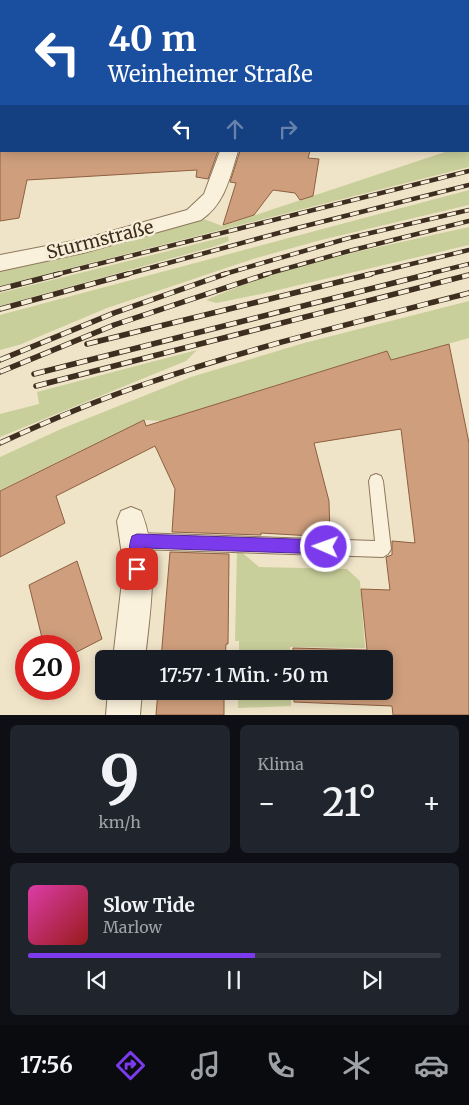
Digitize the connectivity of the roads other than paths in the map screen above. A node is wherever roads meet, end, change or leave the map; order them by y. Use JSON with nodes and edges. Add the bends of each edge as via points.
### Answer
{"nodes":[{"id":1,"x":229,"y":152,"type":"edge"},
{"id":2,"x":0,"y":263,"type":"edge"},
{"id":3,"x":376,"y":481,"type":"dead end"},
{"id":4,"x":134,"y":531,"type":"joint"},
{"id":5,"x":130,"y":650,"type":"edge"},
{"id":6,"x":124,"y":700,"type":"edge"},
{"id":7,"x":122,"y":715,"type":"edge"}],
"edges":[{"from":1,"to":2,"type":"street","name":"Sturmstraße","via":[[212,199],[199,212],[83,246]]},
{"from":3,"to":4,"type":"lane","via":[[383,549]]},
{"from":4,"to":5,"type":"street","via":[[137,583]]},
{"from":6,"to":7,"type":"street"}]}
